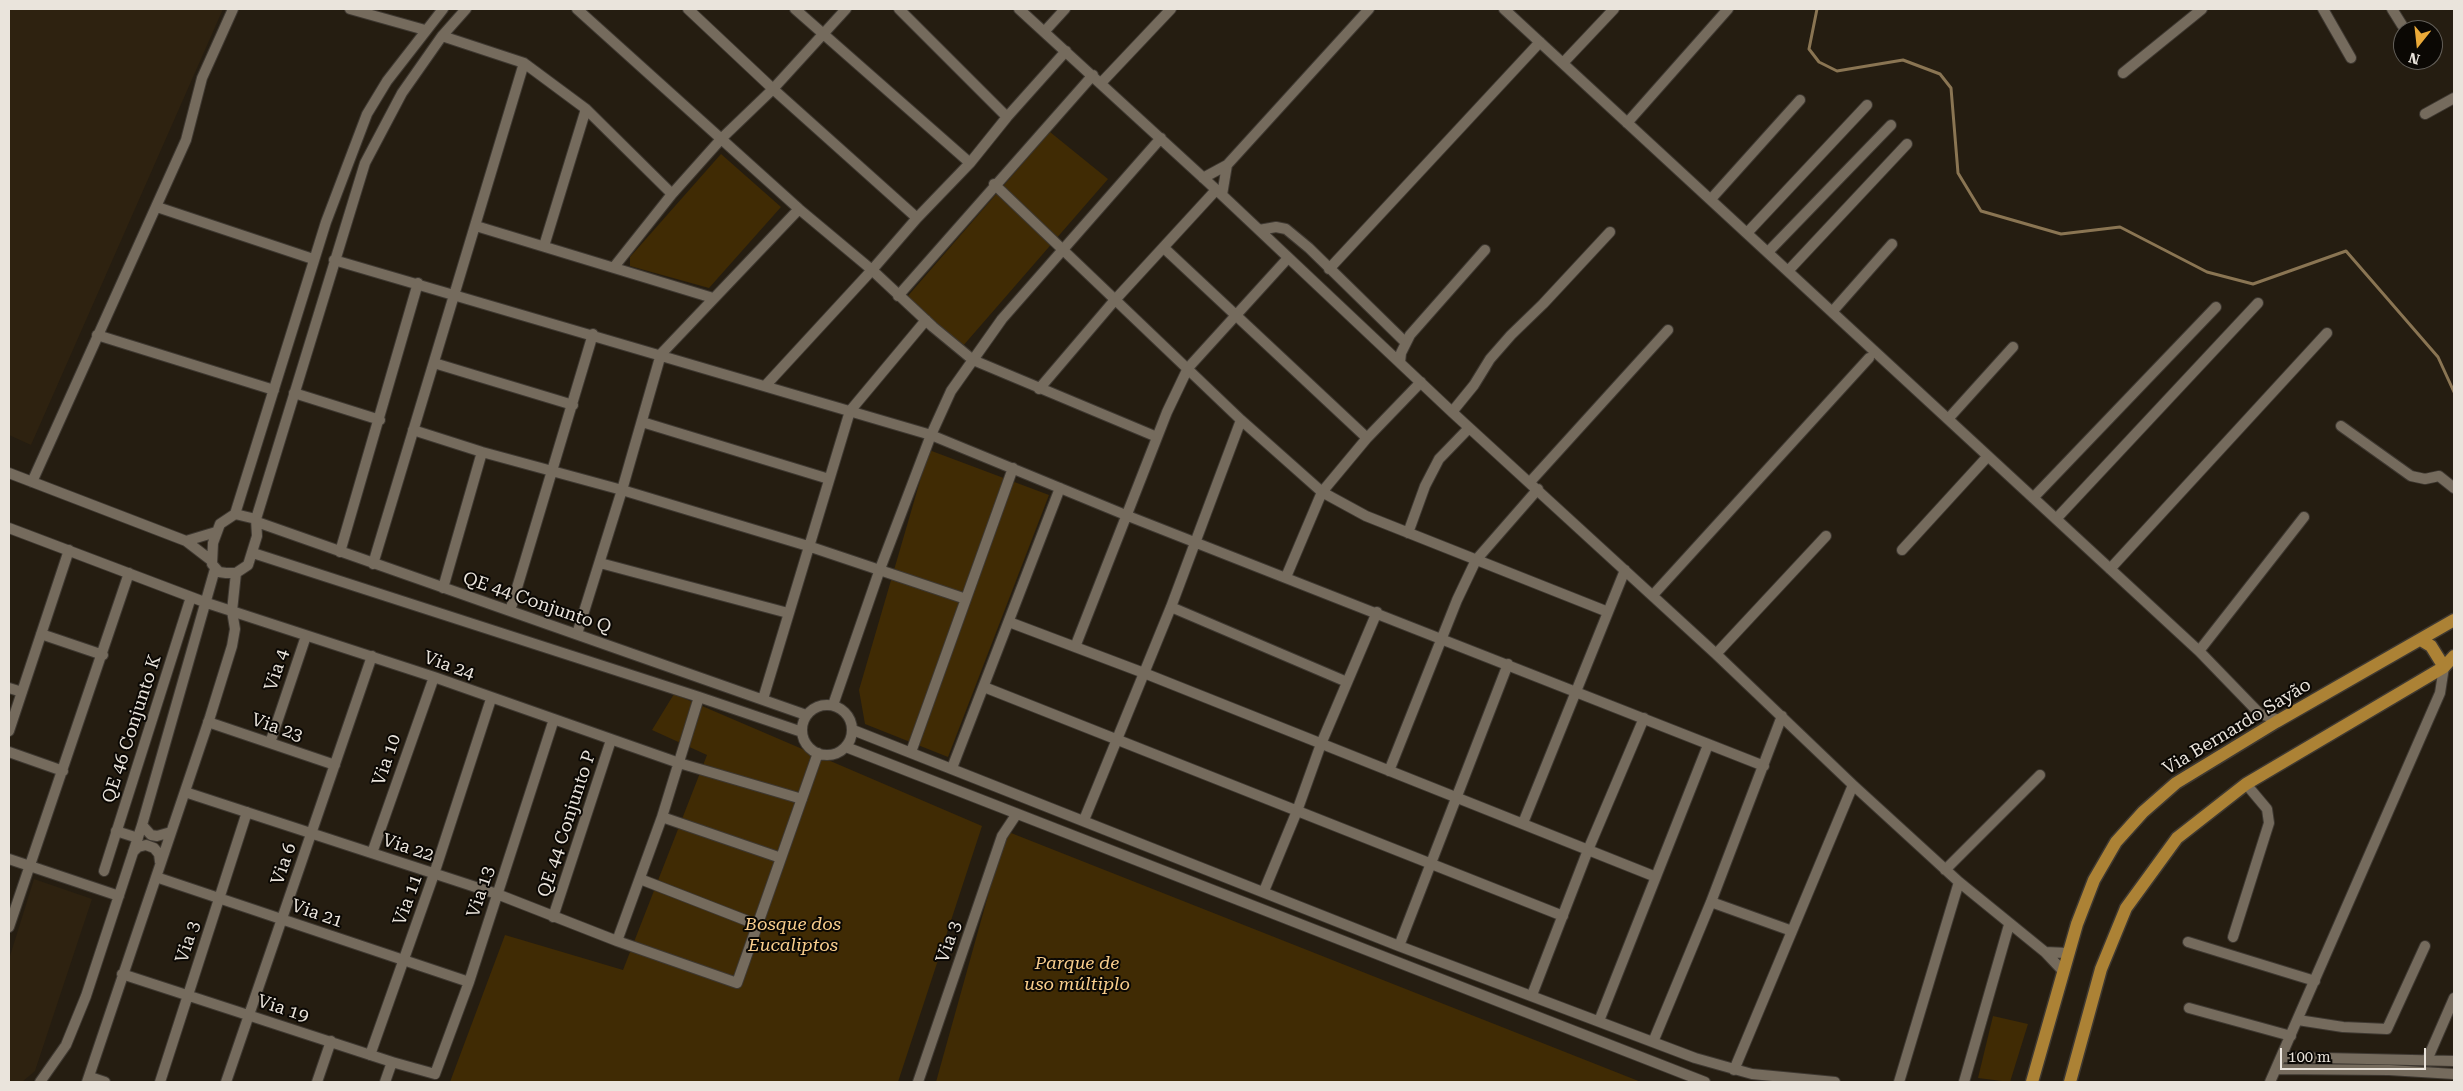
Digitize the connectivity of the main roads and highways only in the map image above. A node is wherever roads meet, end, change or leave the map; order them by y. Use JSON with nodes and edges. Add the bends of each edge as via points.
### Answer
{"nodes":[{"id":1,"x":2454,"y":620,"type":"edge"},
{"id":2,"x":2421,"y":640,"type":"junction"},
{"id":3,"x":2454,"y":656,"type":"edge"},
{"id":4,"x":2444,"y":667,"type":"junction"},
{"id":5,"x":2032,"y":1082,"type":"edge"},
{"id":6,"x":2070,"y":1082,"type":"edge"}],
"edges":[{"from":1,"to":2,"type":"main road","name":"Via Bernardo Sayão"},
{"from":2,"to":4,"type":"main road","via":[[2431,646]]},
{"from":2,"to":5,"type":"main road","name":"Via Bernardo Sayão","via":[[2176,783],[2116,842],[2094,880],[2077,924]]},
{"from":3,"to":4,"type":"main road"},
{"from":4,"to":6,"type":"main road","via":[[2246,784],[2177,838],[2126,908],[2101,969]]}]}
